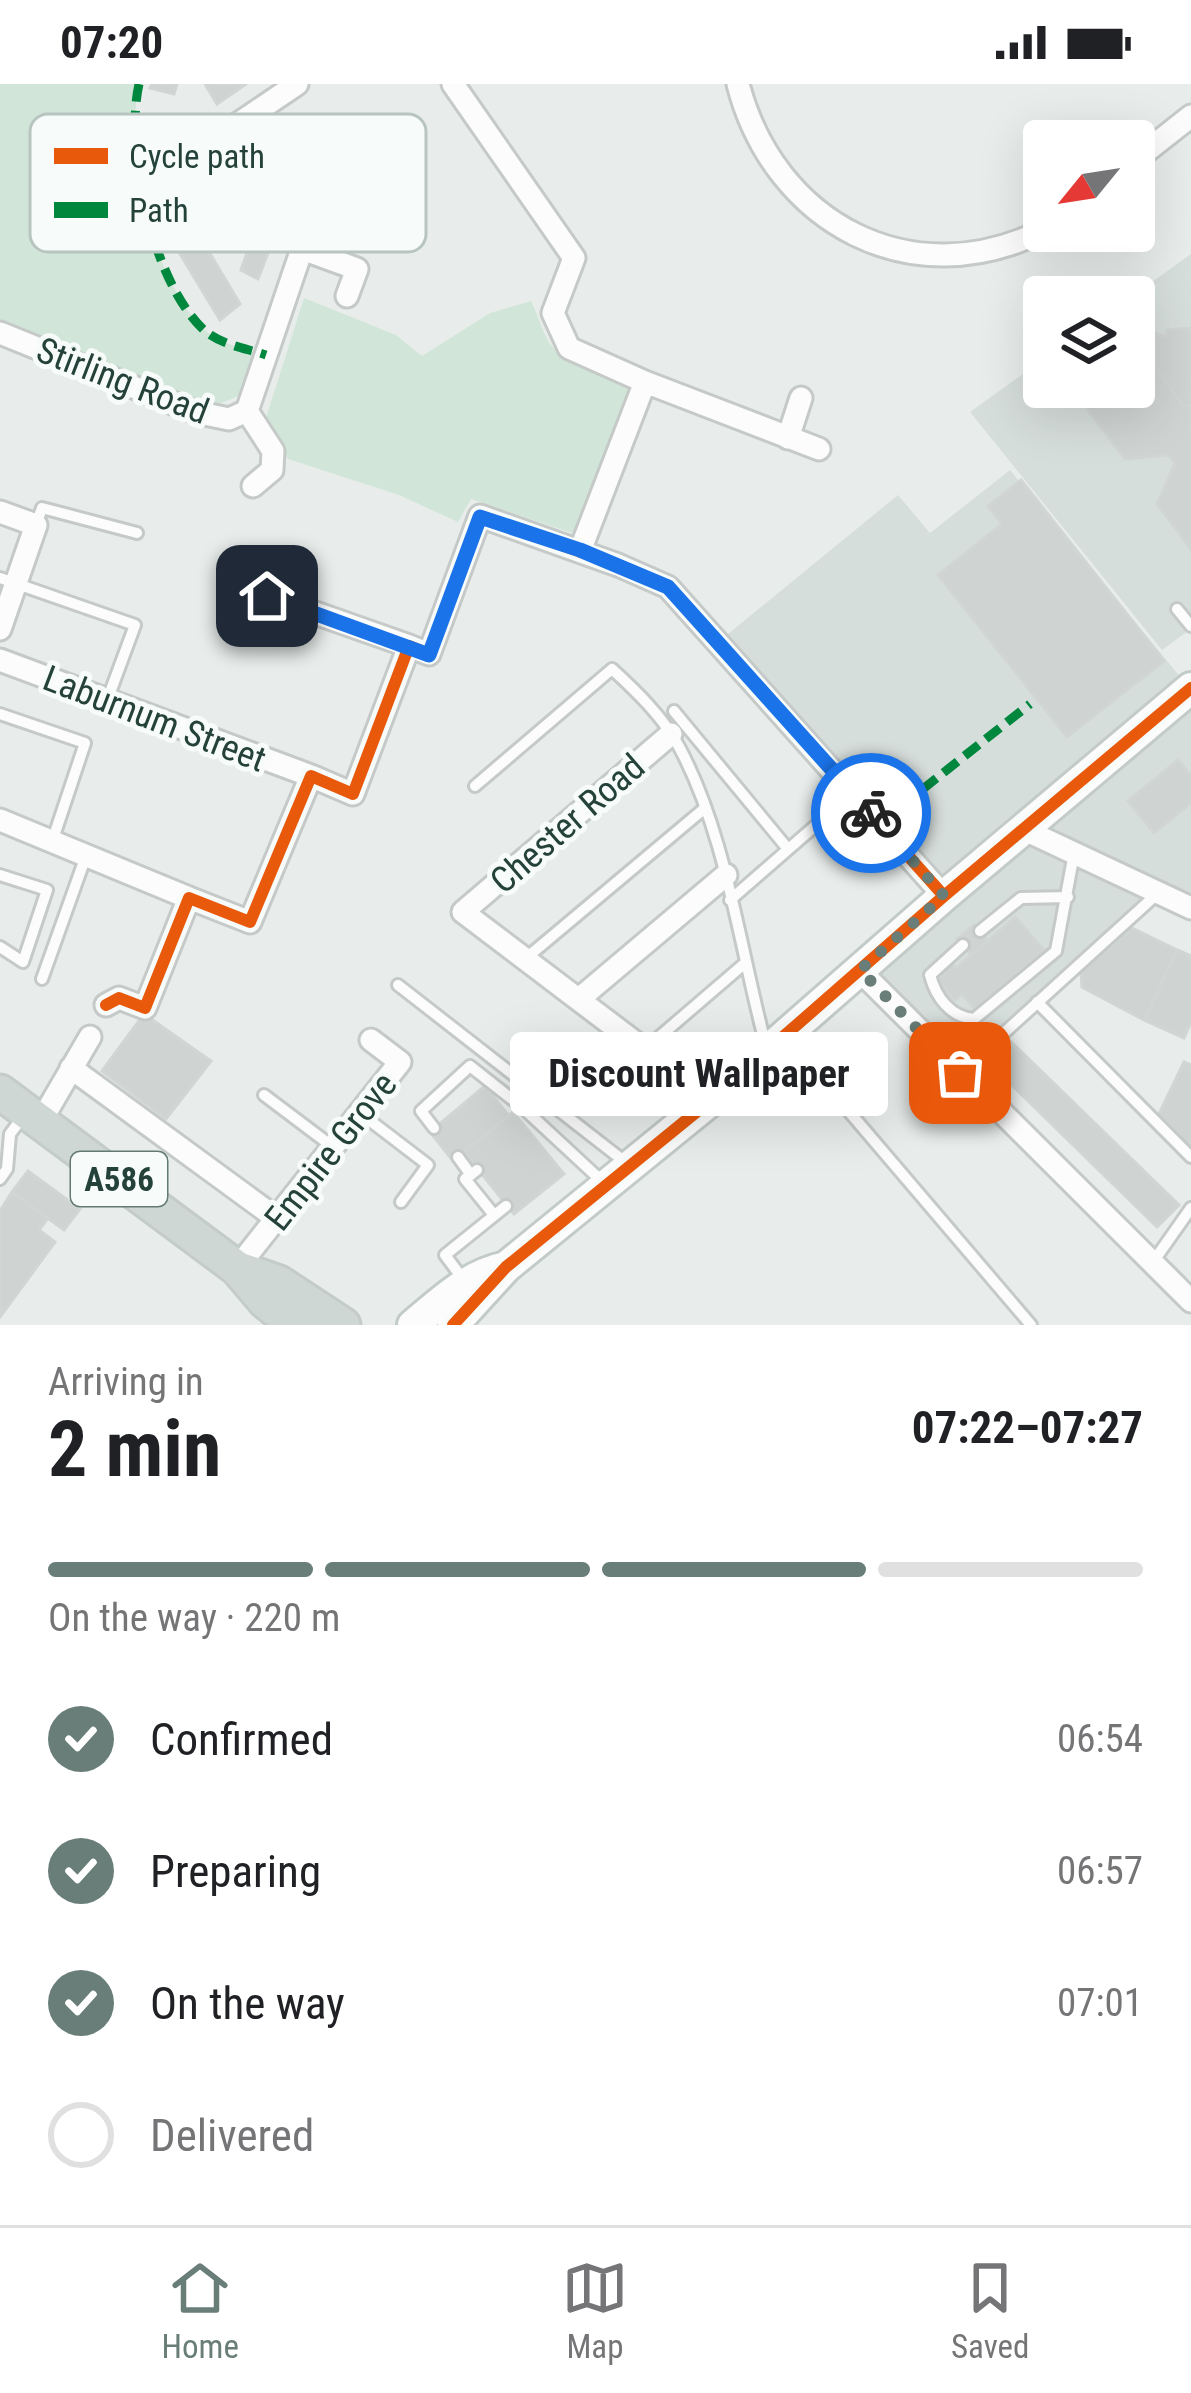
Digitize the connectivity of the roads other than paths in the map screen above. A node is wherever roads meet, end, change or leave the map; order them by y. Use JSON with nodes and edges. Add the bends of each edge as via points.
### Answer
{"nodes":[{"id":1,"x":297,"y":84,"type":"edge"},
{"id":2,"x":453,"y":84,"type":"edge"},
{"id":3,"x":738,"y":84,"type":"edge"},
{"id":4,"x":253,"y":114,"type":"edge"},
{"id":5,"x":1191,"y":116,"type":"edge"},
{"id":6,"x":1155,"y":144,"type":"edge"},
{"id":7,"x":1023,"y":240,"type":"edge"},
{"id":8,"x":301,"y":252,"type":"edge"},
{"id":9,"x":311,"y":252,"type":"edge"},
{"id":10,"x":347,"y":296,"type":"dead end"},
{"id":11,"x":0,"y":333,"type":"edge"},
{"id":12,"x":645,"y":382,"type":"junction"},
{"id":13,"x":801,"y":398,"type":"dead end"},
{"id":14,"x":247,"y":411,"type":"junction"},
{"id":15,"x":788,"y":438,"type":"junction"},
{"id":16,"x":819,"y":449,"type":"dead end"},
{"id":17,"x":253,"y":486,"type":"dead end"},
{"id":18,"x":0,"y":512,"type":"edge"},
{"id":19,"x":36,"y":525,"type":"junction"},
{"id":20,"x":137,"y":533,"type":"dead end"},
{"id":21,"x":580,"y":550,"type":"junction"},
{"id":22,"x":8,"y":580,"type":"edge"},
{"id":23,"x":267,"y":596,"type":"dead end"},
{"id":24,"x":1177,"y":609,"type":"dead end"},
{"id":25,"x":1191,"y":626,"type":"edge"},
{"id":26,"x":0,"y":629,"type":"edge"},
{"id":27,"x":409,"y":646,"type":"junction"},
{"id":28,"x":0,"y":660,"type":"edge"},
{"id":29,"x":1191,"y":688,"type":"edge"},
{"id":30,"x":108,"y":698,"type":"junction"},
{"id":31,"x":0,"y":714,"type":"edge"},
{"id":32,"x":672,"y":723,"type":"junction"},
{"id":33,"x":310,"y":776,"type":"junction"},
{"id":34,"x":475,"y":786,"type":"dead end"},
{"id":35,"x":853,"y":793,"type":"junction"},
{"id":36,"x":705,"y":808,"type":"junction"},
{"id":37,"x":0,"y":820,"type":"edge"},
{"id":38,"x":1025,"y":830,"type":"junction"},
{"id":39,"x":52,"y":842,"type":"junction"},
{"id":40,"x":788,"y":849,"type":"junction"},
{"id":41,"x":1074,"y":853,"type":"junction"},
{"id":42,"x":86,"y":856,"type":"junction"},
{"id":43,"x":0,"y":874,"type":"edge"},
{"id":44,"x":725,"y":874,"type":"junction"},
{"id":45,"x":1158,"y":893,"type":"junction"},
{"id":46,"x":944,"y":896,"type":"junction"},
{"id":47,"x":1068,"y":896,"type":"junction"},
{"id":48,"x":189,"y":898,"type":"junction"},
{"id":49,"x":730,"y":900,"type":"junction"},
{"id":50,"x":1191,"y":908,"type":"edge"},
{"id":51,"x":980,"y":932,"type":"dead end"},
{"id":52,"x":963,"y":946,"type":"dead end"},
{"id":53,"x":0,"y":947,"type":"edge"},
{"id":54,"x":526,"y":959,"type":"junction"},
{"id":55,"x":745,"y":964,"type":"junction"},
{"id":56,"x":860,"y":970,"type":"junction"},
{"id":57,"x":42,"y":979,"type":"dead end"},
{"id":58,"x":398,"y":985,"type":"dead end"},
{"id":59,"x":579,"y":999,"type":"junction"},
{"id":60,"x":1037,"y":1002,"type":"junction"},
{"id":61,"x":106,"y":1005,"type":"dead end"},
{"id":62,"x":90,"y":1037,"type":"dead end"},
{"id":63,"x":371,"y":1040,"type":"dead end"},
{"id":64,"x":776,"y":1044,"type":"junction"},
{"id":65,"x":645,"y":1049,"type":"junction"},
{"id":66,"x":71,"y":1068,"type":"junction"},
{"id":67,"x":960,"y":1073,"type":"junction"},
{"id":68,"x":264,"y":1095,"type":"dead end"},
{"id":69,"x":711,"y":1100,"type":"junction"},
{"id":70,"x":22,"y":1108,"type":"edge"},
{"id":71,"x":360,"y":1113,"type":"junction"},
{"id":72,"x":434,"y":1128,"type":"dead end"},
{"id":73,"x":556,"y":1138,"type":"junction"},
{"id":74,"x":333,"y":1147,"type":"junction"},
{"id":75,"x":543,"y":1148,"type":"dead end"},
{"id":76,"x":573,"y":1154,"type":"junction"},
{"id":77,"x":458,"y":1157,"type":"dead end"},
{"id":78,"x":1191,"y":1157,"type":"edge"},
{"id":79,"x":558,"y":1166,"type":"dead end"},
{"id":80,"x":632,"y":1167,"type":"junction"},
{"id":81,"x":0,"y":1179,"type":"edge"},
{"id":82,"x":607,"y":1186,"type":"junction"},
{"id":83,"x":492,"y":1188,"type":"dead end"},
{"id":84,"x":480,"y":1198,"type":"junction"},
{"id":85,"x":401,"y":1202,"type":"dead end"},
{"id":86,"x":506,"y":1206,"type":"dead end"},
{"id":87,"x":1191,"y":1208,"type":"edge"},
{"id":88,"x":494,"y":1216,"type":"junction"},
{"id":89,"x":276,"y":1218,"type":"junction"},
{"id":90,"x":1153,"y":1262,"type":"junction"},
{"id":91,"x":237,"y":1268,"type":"junction"},
{"id":92,"x":472,"y":1291,"type":"junction"},
{"id":93,"x":1191,"y":1301,"type":"edge"},
{"id":94,"x":290,"y":1322,"type":"edge"},
{"id":95,"x":343,"y":1325,"type":"edge"},
{"id":96,"x":413,"y":1325,"type":"edge"},
{"id":97,"x":453,"y":1325,"type":"edge"},
{"id":98,"x":1031,"y":1325,"type":"edge"}],
"edges":[{"from":1,"to":4,"type":"street"},
{"from":2,"to":12,"type":"street","via":[[574,258],[553,313],[569,348]]},
{"from":3,"to":7,"type":"street","via":[[769,161],[837,228],[894,249],[956,253]]},
{"from":5,"to":6,"type":"street"},
{"from":8,"to":14,"type":"street"},
{"from":9,"to":10,"type":"street","via":[[357,268]]},
{"from":11,"to":14,"type":"street","name":"Stirling Road","via":[[195,412],[229,419]]},
{"from":12,"to":15,"type":"street"},
{"from":12,"to":21,"type":"street"},
{"from":13,"to":15,"type":"street"},
{"from":14,"to":17,"type":"street","via":[[273,451],[272,470]]},
{"from":15,"to":16,"type":"street"},
{"from":18,"to":19,"type":"street"},
{"from":19,"to":20,"type":"lane","via":[[41,508]]},
{"from":19,"to":22,"type":"street"},
{"from":21,"to":27,"type":"street","via":[[480,517],[429,655]]},
{"from":21,"to":35,"type":"street","via":[[668,587]]},
{"from":22,"to":26,"type":"street"},
{"from":22,"to":30,"type":"lane","via":[[135,626]]},
{"from":23,"to":27,"type":"street"},
{"from":24,"to":25,"type":"lane"},
{"from":27,"to":33,"type":"street","name":"Laburnum Street","via":[[353,794]]},
{"from":28,"to":30,"type":"street","name":"Laburnum Street"},
{"from":29,"to":38,"type":"main road"},
{"from":30,"to":33,"type":"street","name":"Laburnum Street"},
{"from":31,"to":39,"type":"lane","via":[[85,743]]},
{"from":32,"to":34,"type":"lane","via":[[612,669]]},
{"from":32,"to":36,"type":"lane"},
{"from":32,"to":40,"type":"lane"},
{"from":32,"to":54,"type":"street","name":"Chester Road","via":[[463,912]]},
{"from":33,"to":48,"type":"street","via":[[250,922]]},
{"from":35,"to":40,"type":"lane"},
{"from":35,"to":46,"type":"street"},
{"from":36,"to":44,"type":"lane"},
{"from":36,"to":54,"type":"lane"},
{"from":37,"to":39,"type":"street"},
{"from":38,"to":41,"type":"street"},
{"from":38,"to":46,"type":"main road"},
{"from":39,"to":42,"type":"street"},
{"from":40,"to":49,"type":"lane"},
{"from":41,"to":45,"type":"street"},
{"from":41,"to":47,"type":"lane"},
{"from":42,"to":48,"type":"street"},
{"from":42,"to":57,"type":"lane"},
{"from":43,"to":53,"type":"lane","via":[[47,890],[23,962]]},
{"from":44,"to":49,"type":"lane"},
{"from":44,"to":59,"type":"street"},
{"from":45,"to":50,"type":"street"},
{"from":45,"to":60,"type":"lane"},
{"from":46,"to":56,"type":"main road"},
{"from":47,"to":51,"type":"lane","via":[[1022,898]]},
{"from":47,"to":52,"type":"lane","via":[[1056,950],[974,1019],[959,1018],[934,993],[930,975]]},
{"from":48,"to":61,"type":"street","via":[[145,1008],[119,998]]},
{"from":49,"to":55,"type":"lane"},
{"from":54,"to":59,"type":"street"},
{"from":55,"to":64,"type":"lane"},
{"from":55,"to":65,"type":"lane"},
{"from":56,"to":64,"type":"main road"},
{"from":56,"to":67,"type":"street"},
{"from":58,"to":80,"type":"lane"},
{"from":59,"to":65,"type":"street"},
{"from":60,"to":67,"type":"lane"},
{"from":60,"to":78,"type":"lane"},
{"from":62,"to":66,"type":"street"},
{"from":63,"to":71,"type":"street","name":"Empire Grove","via":[[400,1062]]},
{"from":64,"to":69,"type":"main road"},
{"from":64,"to":98,"type":"lane"},
{"from":65,"to":69,"type":"street"},
{"from":66,"to":70,"type":"street"},
{"from":66,"to":89,"type":"street"},
{"from":67,"to":90,"type":"street"},
{"from":68,"to":74,"type":"lane"},
{"from":69,"to":80,"type":"main road"},
{"from":70,"to":81,"type":"lane"},
{"from":70,"to":91,"type":"main road","number":"A586"},
{"from":71,"to":74,"type":"street","name":"Empire Grove"},
{"from":71,"to":85,"type":"lane","via":[[428,1165]]},
{"from":72,"to":73,"type":"lane","via":[[421,1111],[470,1066]]},
{"from":73,"to":75,"type":"lane"},
{"from":73,"to":76,"type":"lane"},
{"from":74,"to":89,"type":"street","name":"Empire Grove"},
{"from":76,"to":79,"type":"lane"},
{"from":76,"to":82,"type":"lane"},
{"from":77,"to":84,"type":"lane","via":[[474,1172],[465,1180]]},
{"from":80,"to":82,"type":"main road"},
{"from":82,"to":92,"type":"main road","via":[[506,1268],[486,1271]]},
{"from":83,"to":84,"type":"lane"},
{"from":84,"to":88,"type":"lane"},
{"from":86,"to":88,"type":"lane"},
{"from":87,"to":90,"type":"lane"},
{"from":88,"to":92,"type":"lane","via":[[446,1255]]},
{"from":89,"to":91,"type":"street","name":"Empire Grove"},
{"from":90,"to":93,"type":"street"},
{"from":91,"to":94,"type":"main road","number":"A586"},
{"from":91,"to":95,"type":"main road","number":"A586","via":[[279,1283]]},
{"from":92,"to":96,"type":"main road"},
{"from":92,"to":97,"type":"main road"}]}
